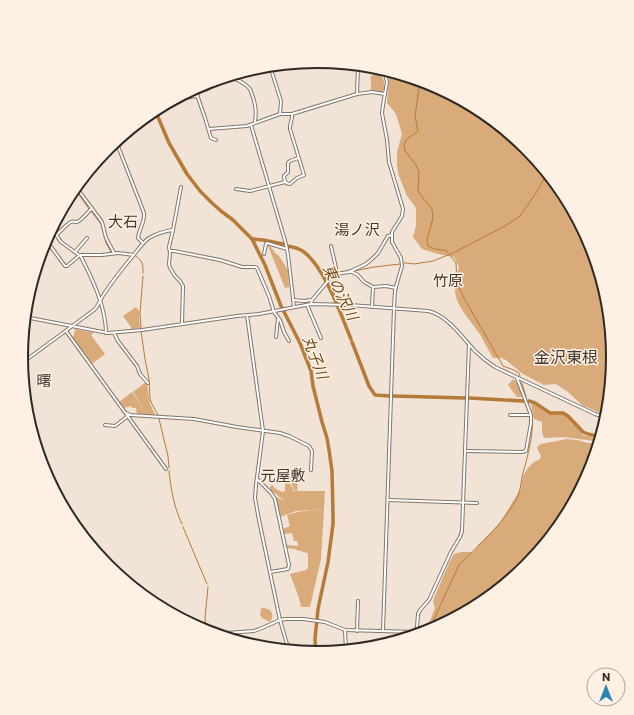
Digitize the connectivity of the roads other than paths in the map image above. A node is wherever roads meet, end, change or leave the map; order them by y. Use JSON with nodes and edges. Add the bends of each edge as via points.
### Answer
{"nodes":[{"id":1,"x":358,"y":71,"type":"edge"},
{"id":2,"x":272,"y":72,"type":"edge"},
{"id":3,"x":386,"y":77,"type":"edge"},
{"id":4,"x":237,"y":80,"type":"edge"},
{"id":5,"x":357,"y":94,"type":"junction"},
{"id":6,"x":385,"y":94,"type":"junction"},
{"id":7,"x":198,"y":96,"type":"joint"},
{"id":8,"x":191,"y":97,"type":"edge"},
{"id":9,"x":280,"y":114,"type":"junction"},
{"id":10,"x":292,"y":114,"type":"junction"},
{"id":11,"x":255,"y":122,"type":"junction"},
{"id":12,"x":251,"y":125,"type":"junction"},
{"id":13,"x":209,"y":128,"type":"junction"},
{"id":14,"x":216,"y":140,"type":"dead end"},
{"id":15,"x":118,"y":148,"type":"edge"},
{"id":16,"x":298,"y":158,"type":"junction"},
{"id":17,"x":285,"y":182,"type":"junction"},
{"id":18,"x":269,"y":186,"type":"junction"},
{"id":19,"x":181,"y":187,"type":"dead end"},
{"id":20,"x":236,"y":190,"type":"dead end"},
{"id":21,"x":80,"y":193,"type":"edge"},
{"id":22,"x":92,"y":208,"type":"junction"},
{"id":23,"x":173,"y":230,"type":"junction"},
{"id":24,"x":56,"y":235,"type":"joint"},
{"id":25,"x":392,"y":235,"type":"junction"},
{"id":26,"x":87,"y":238,"type":"dead end"},
{"id":27,"x":143,"y":244,"type":"junction"},
{"id":28,"x":50,"y":246,"type":"edge"},
{"id":29,"x":331,"y":246,"type":"dead end"},
{"id":30,"x":287,"y":249,"type":"junction"},
{"id":31,"x":170,"y":251,"type":"junction"},
{"id":32,"x":75,"y":252,"type":"junction"},
{"id":33,"x":114,"y":253,"type":"junction"},
{"id":34,"x":264,"y":254,"type":"dead end"},
{"id":35,"x":134,"y":255,"type":"junction"},
{"id":36,"x":80,"y":256,"type":"junction"},
{"id":37,"x":350,"y":271,"type":"junction"},
{"id":38,"x":335,"y":274,"type":"junction"},
{"id":39,"x":373,"y":287,"type":"junction"},
{"id":40,"x":396,"y":288,"type":"junction"},
{"id":41,"x":292,"y":300,"type":"junction"},
{"id":42,"x":312,"y":300,"type":"junction"},
{"id":43,"x":100,"y":302,"type":"junction"},
{"id":44,"x":311,"y":304,"type":"junction"},
{"id":45,"x":307,"y":305,"type":"junction"},
{"id":46,"x":293,"y":307,"type":"junction"},
{"id":47,"x":372,"y":307,"type":"junction"},
{"id":48,"x":394,"y":308,"type":"junction"},
{"id":49,"x":274,"y":312,"type":"junction"},
{"id":50,"x":247,"y":315,"type":"junction"},
{"id":51,"x":278,"y":318,"type":"junction"},
{"id":52,"x":30,"y":319,"type":"edge"},
{"id":53,"x":182,"y":324,"type":"junction"},
{"id":54,"x":72,"y":327,"type":"junction"},
{"id":55,"x":66,"y":331,"type":"junction"},
{"id":56,"x":106,"y":333,"type":"junction"},
{"id":57,"x":114,"y":333,"type":"junction"},
{"id":58,"x":276,"y":337,"type":"dead end"},
{"id":59,"x":321,"y":338,"type":"dead end"},
{"id":60,"x":289,"y":341,"type":"dead end"},
{"id":61,"x":469,"y":344,"type":"junction"},
{"id":62,"x":28,"y":359,"type":"edge"},
{"id":63,"x":517,"y":378,"type":"junction"},
{"id":64,"x":148,"y":382,"type":"dead end"},
{"id":65,"x":510,"y":414,"type":"dead end"},
{"id":66,"x":127,"y":415,"type":"junction"},
{"id":67,"x":531,"y":416,"type":"junction"},
{"id":68,"x":600,"y":416,"type":"edge"},
{"id":69,"x":105,"y":425,"type":"dead end"},
{"id":70,"x":263,"y":431,"type":"junction"},
{"id":71,"x":465,"y":451,"type":"junction"},
{"id":72,"x":166,"y":469,"type":"dead end"},
{"id":73,"x":311,"y":470,"type":"dead end"},
{"id":74,"x":257,"y":479,"type":"junction"},
{"id":75,"x":388,"y":500,"type":"junction"},
{"id":76,"x":464,"y":503,"type":"junction"},
{"id":77,"x":477,"y":503,"type":"dead end"},
{"id":78,"x":270,"y":572,"type":"junction"},
{"id":79,"x":358,"y":601,"type":"dead end"},
{"id":80,"x":280,"y":620,"type":"junction"},
{"id":81,"x":416,"y":629,"type":"edge"},
{"id":82,"x":345,"y":630,"type":"junction"},
{"id":83,"x":357,"y":630,"type":"junction"},
{"id":84,"x":383,"y":631,"type":"junction"},
{"id":85,"x":408,"y":632,"type":"edge"},
{"id":86,"x":229,"y":633,"type":"edge"},
{"id":87,"x":287,"y":645,"type":"edge"},
{"id":88,"x":346,"y":645,"type":"edge"}],
"edges":[{"from":1,"to":5,"type":"street"},
{"from":2,"to":9,"type":"street","via":[[281,101]]},
{"from":3,"to":6,"type":"street"},
{"from":4,"to":11,"type":"street","via":[[250,89],[256,104]]},
{"from":5,"to":6,"type":"street"},
{"from":5,"to":10,"type":"street"},
{"from":6,"to":25,"type":"street","via":[[382,113],[389,162],[403,210]]},
{"from":7,"to":8,"type":"street"},
{"from":7,"to":13,"type":"street"},
{"from":9,"to":10,"type":"street"},
{"from":9,"to":11,"type":"street"},
{"from":10,"to":16,"type":"street","via":[[289,126]]},
{"from":11,"to":12,"type":"street"},
{"from":12,"to":13,"type":"street"},
{"from":12,"to":18,"type":"street"},
{"from":13,"to":14,"type":"street","via":[[211,138]]},
{"from":15,"to":27,"type":"street","via":[[144,214],[138,235]]},
{"from":16,"to":17,"type":"street","via":[[288,163]]},
{"from":16,"to":17,"type":"street","via":[[304,175],[290,184]]},
{"from":17,"to":18,"type":"street"},
{"from":18,"to":20,"type":"street","via":[[250,191]]},
{"from":18,"to":30,"type":"street"},
{"from":19,"to":23,"type":"street"},
{"from":21,"to":22,"type":"street"},
{"from":22,"to":24,"type":"street","via":[[80,220],[69,222]]},
{"from":22,"to":33,"type":"street","via":[[102,222],[106,238]]},
{"from":23,"to":27,"type":"street","via":[[149,238]]},
{"from":23,"to":31,"type":"street"},
{"from":24,"to":32,"type":"street"},
{"from":25,"to":37,"type":"street","via":[[388,236],[373,258]]},
{"from":25,"to":40,"type":"street","via":[[392,242],[401,258],[402,266]]},
{"from":26,"to":32,"type":"street"},
{"from":27,"to":35,"type":"street"},
{"from":28,"to":36,"type":"street","via":[[65,266]]},
{"from":29,"to":38,"type":"street"},
{"from":30,"to":34,"type":"street","via":[[267,243]]},
{"from":30,"to":41,"type":"street"},
{"from":31,"to":49,"type":"street","via":[[257,268]]},
{"from":31,"to":53,"type":"street","via":[[170,268],[182,286]]},
{"from":32,"to":36,"type":"street"},
{"from":33,"to":35,"type":"street"},
{"from":33,"to":36,"type":"street"},
{"from":35,"to":43,"type":"street"},
{"from":36,"to":43,"type":"street"},
{"from":37,"to":38,"type":"street"},
{"from":37,"to":39,"type":"street"},
{"from":38,"to":42,"type":"street"},
{"from":39,"to":40,"type":"street"},
{"from":39,"to":47,"type":"street"},
{"from":40,"to":48,"type":"street"},
{"from":41,"to":42,"type":"street"},
{"from":41,"to":46,"type":"street"},
{"from":42,"to":44,"type":"street"},
{"from":43,"to":54,"type":"street"},
{"from":43,"to":56,"type":"street"},
{"from":44,"to":45,"type":"street"},
{"from":44,"to":47,"type":"street"},
{"from":45,"to":46,"type":"street"},
{"from":45,"to":59,"type":"street"},
{"from":46,"to":49,"type":"street"},
{"from":47,"to":48,"type":"street"},
{"from":48,"to":61,"type":"street","via":[[439,314]]},
{"from":48,"to":75,"type":"street"},
{"from":49,"to":50,"type":"street"},
{"from":49,"to":51,"type":"street"},
{"from":50,"to":53,"type":"street"},
{"from":50,"to":70,"type":"street"},
{"from":51,"to":58,"type":"street"},
{"from":51,"to":60,"type":"street"},
{"from":52,"to":54,"type":"street"},
{"from":53,"to":57,"type":"street"},
{"from":54,"to":55,"type":"street"},
{"from":54,"to":56,"type":"street"},
{"from":55,"to":62,"type":"street"},
{"from":55,"to":66,"type":"street"},
{"from":56,"to":57,"type":"street"},
{"from":57,"to":64,"type":"street","via":[[140,374]]},
{"from":61,"to":63,"type":"street","via":[[494,367]]},
{"from":61,"to":71,"type":"street"},
{"from":63,"to":67,"type":"street"},
{"from":63,"to":68,"type":"street"},
{"from":65,"to":67,"type":"street"},
{"from":66,"to":69,"type":"street","via":[[115,426]]},
{"from":66,"to":70,"type":"street","via":[[194,419]]},
{"from":66,"to":72,"type":"street"},
{"from":67,"to":71,"type":"street","via":[[526,452]]},
{"from":70,"to":73,"type":"street","via":[[280,433],[309,446],[312,451]]},
{"from":70,"to":74,"type":"street"},
{"from":71,"to":76,"type":"street"},
{"from":74,"to":78,"type":"street","via":[[255,498]]},
{"from":74,"to":78,"type":"street","via":[[275,499],[289,565],[288,569]]},
{"from":75,"to":76,"type":"street"},
{"from":75,"to":84,"type":"street"},
{"from":76,"to":77,"type":"street"},
{"from":76,"to":81,"type":"street","via":[[460,537],[429,600],[418,614]]},
{"from":78,"to":80,"type":"street"},
{"from":79,"to":83,"type":"street"},
{"from":80,"to":82,"type":"street","via":[[325,622]]},
{"from":80,"to":86,"type":"street","via":[[254,631]]},
{"from":80,"to":87,"type":"street"},
{"from":82,"to":83,"type":"street"},
{"from":82,"to":88,"type":"street"},
{"from":83,"to":84,"type":"street"},
{"from":84,"to":85,"type":"street"}]}
